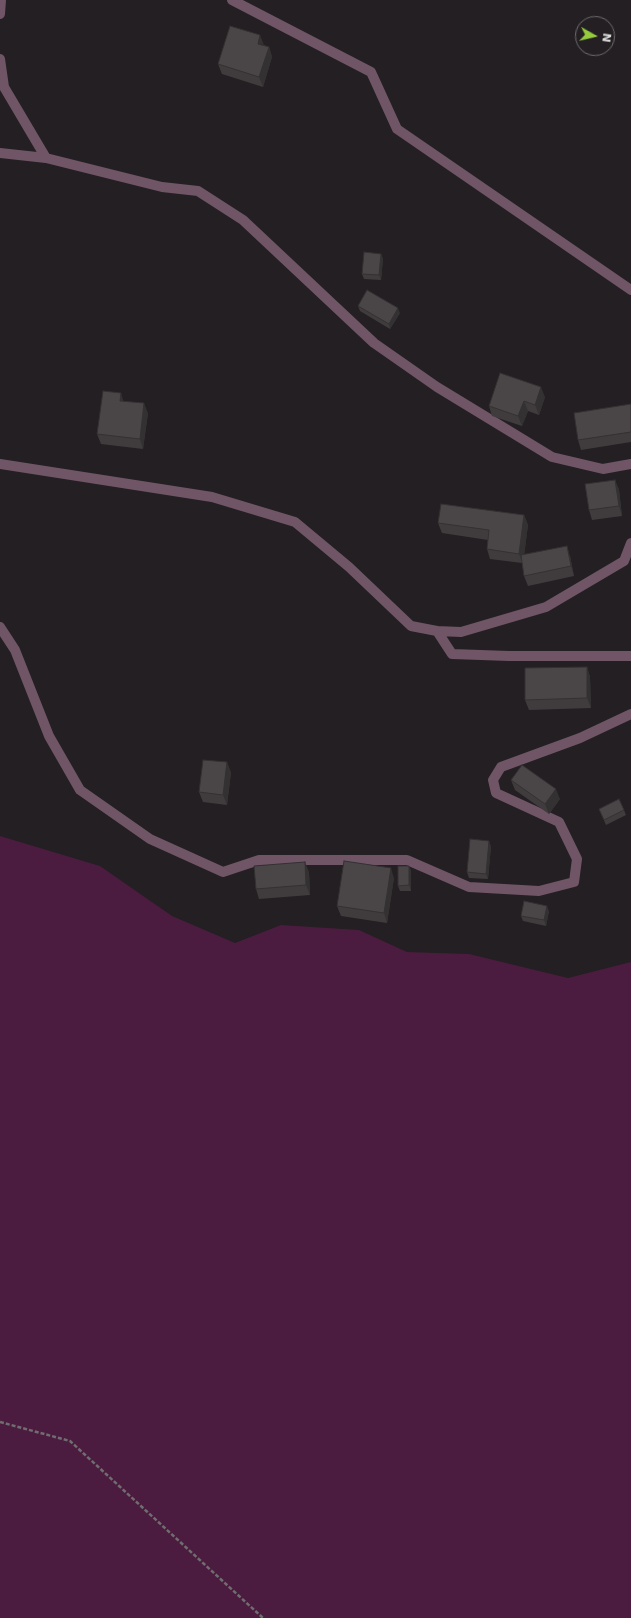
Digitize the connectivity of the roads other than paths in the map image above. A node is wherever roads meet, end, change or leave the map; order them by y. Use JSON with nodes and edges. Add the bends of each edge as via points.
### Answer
{"nodes":[{"id":1,"x":1,"y":0,"type":"edge"},
{"id":2,"x":232,"y":0,"type":"edge"},
{"id":3,"x":0,"y":14,"type":"edge"},
{"id":4,"x":0,"y":59,"type":"edge"},
{"id":5,"x":0,"y":153,"type":"edge"},
{"id":6,"x":46,"y":158,"type":"junction"},
{"id":7,"x":631,"y":290,"type":"edge"},
{"id":8,"x":0,"y":464,"type":"edge"},
{"id":9,"x":631,"y":464,"type":"edge"},
{"id":10,"x":631,"y":543,"type":"edge"},
{"id":11,"x":627,"y":560,"type":"edge"},
{"id":12,"x":0,"y":627,"type":"edge"},
{"id":13,"x":437,"y":631,"type":"junction"},
{"id":14,"x":631,"y":656,"type":"edge"},
{"id":15,"x":631,"y":714,"type":"edge"}],
"edges":[{"from":1,"to":3,"type":"street"},
{"from":2,"to":7,"type":"street","via":[[371,72],[398,129]]},
{"from":4,"to":6,"type":"street","via":[[4,87]]},
{"from":5,"to":6,"type":"street"},
{"from":6,"to":9,"type":"street","via":[[162,187],[198,191],[243,220],[374,343],[436,387],[552,457],[603,469]]},
{"from":8,"to":13,"type":"street","via":[[212,497],[295,522],[349,567],[411,626]]},
{"from":10,"to":11,"type":"street"},
{"from":11,"to":13,"type":"street","via":[[546,607],[462,632]]},
{"from":12,"to":15,"type":"street","via":[[15,650],[49,736],[80,790],[150,839],[223,872],[259,860],[407,860],[469,886],[539,891],[574,882],[576,859],[559,822],[496,793],[493,780],[501,767],[580,738]]},
{"from":13,"to":14,"type":"street","via":[[452,654]]}]}
